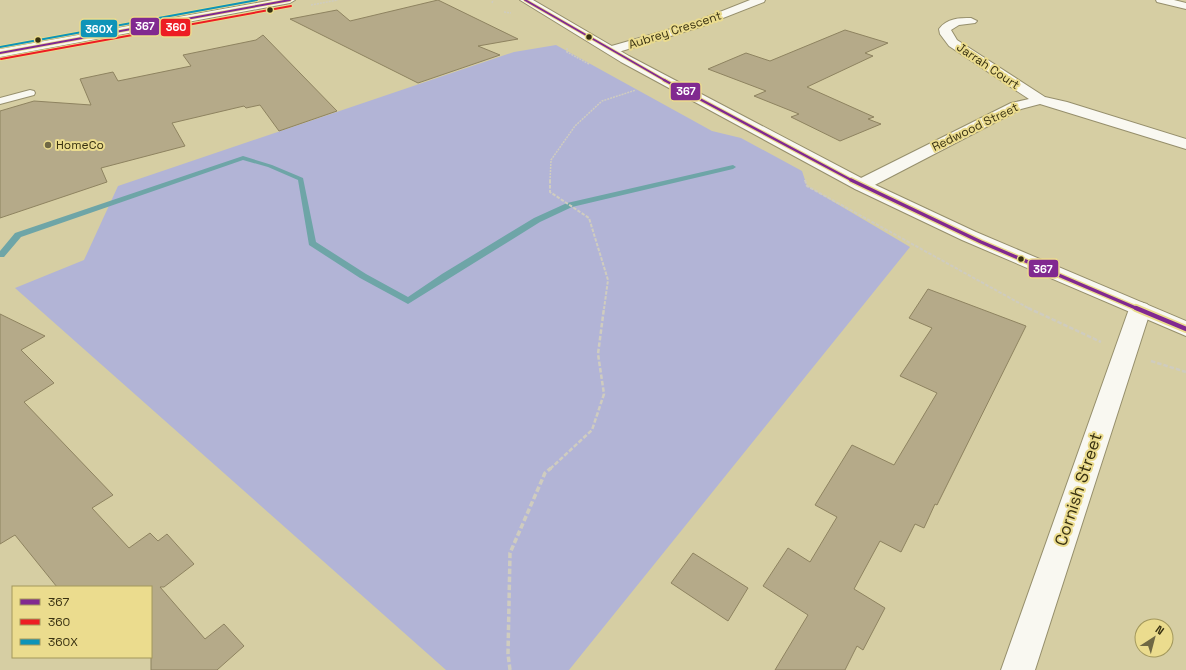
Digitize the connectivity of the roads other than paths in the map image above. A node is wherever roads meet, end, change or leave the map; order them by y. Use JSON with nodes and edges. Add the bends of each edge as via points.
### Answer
{"nodes":[{"id":1,"x":248,"y":0,"type":"edge"},
{"id":2,"x":290,"y":0,"type":"edge"},
{"id":3,"x":525,"y":0,"type":"edge"},
{"id":4,"x":760,"y":0,"type":"edge"},
{"id":5,"x":1161,"y":0,"type":"edge"},
{"id":6,"x":1186,"y":6,"type":"edge"},
{"id":7,"x":971,"y":21,"type":"dead end"},
{"id":8,"x":0,"y":45,"type":"edge"},
{"id":9,"x":612,"y":50,"type":"junction"},
{"id":10,"x":0,"y":53,"type":"edge"},
{"id":11,"x":30,"y":93,"type":"dead end"},
{"id":12,"x":1040,"y":100,"type":"junction"},
{"id":13,"x":0,"y":101,"type":"edge"},
{"id":14,"x":1186,"y":144,"type":"edge"},
{"id":15,"x":861,"y":185,"type":"junction"},
{"id":16,"x":1140,"y":309,"type":"junction"},
{"id":17,"x":1186,"y":329,"type":"edge"},
{"id":18,"x":1018,"y":670,"type":"edge"}],
"edges":[{"from":1,"to":8,"type":"main road"},
{"from":2,"to":10,"type":"main road"},
{"from":3,"to":9,"type":"main road"},
{"from":4,"to":9,"type":"main road","name":"Aubrey Crescent","via":[[696,25]]},
{"from":5,"to":6,"type":"main road"},
{"from":7,"to":12,"type":"main road","name":"Jarrah Court","via":[[949,25],[945,29],[946,34],[953,43]]},
{"from":9,"to":15,"type":"main road","via":[[683,92]]},
{"from":11,"to":13,"type":"lane"},
{"from":12,"to":14,"type":"main road","name":"Redwood Street"},
{"from":12,"to":15,"type":"main road","name":"Redwood Street","via":[[1016,106]]},
{"from":15,"to":16,"type":"main road","via":[[969,236]]},
{"from":16,"to":17,"type":"main road"},
{"from":16,"to":18,"type":"main road","name":"Cornish Street"}]}
